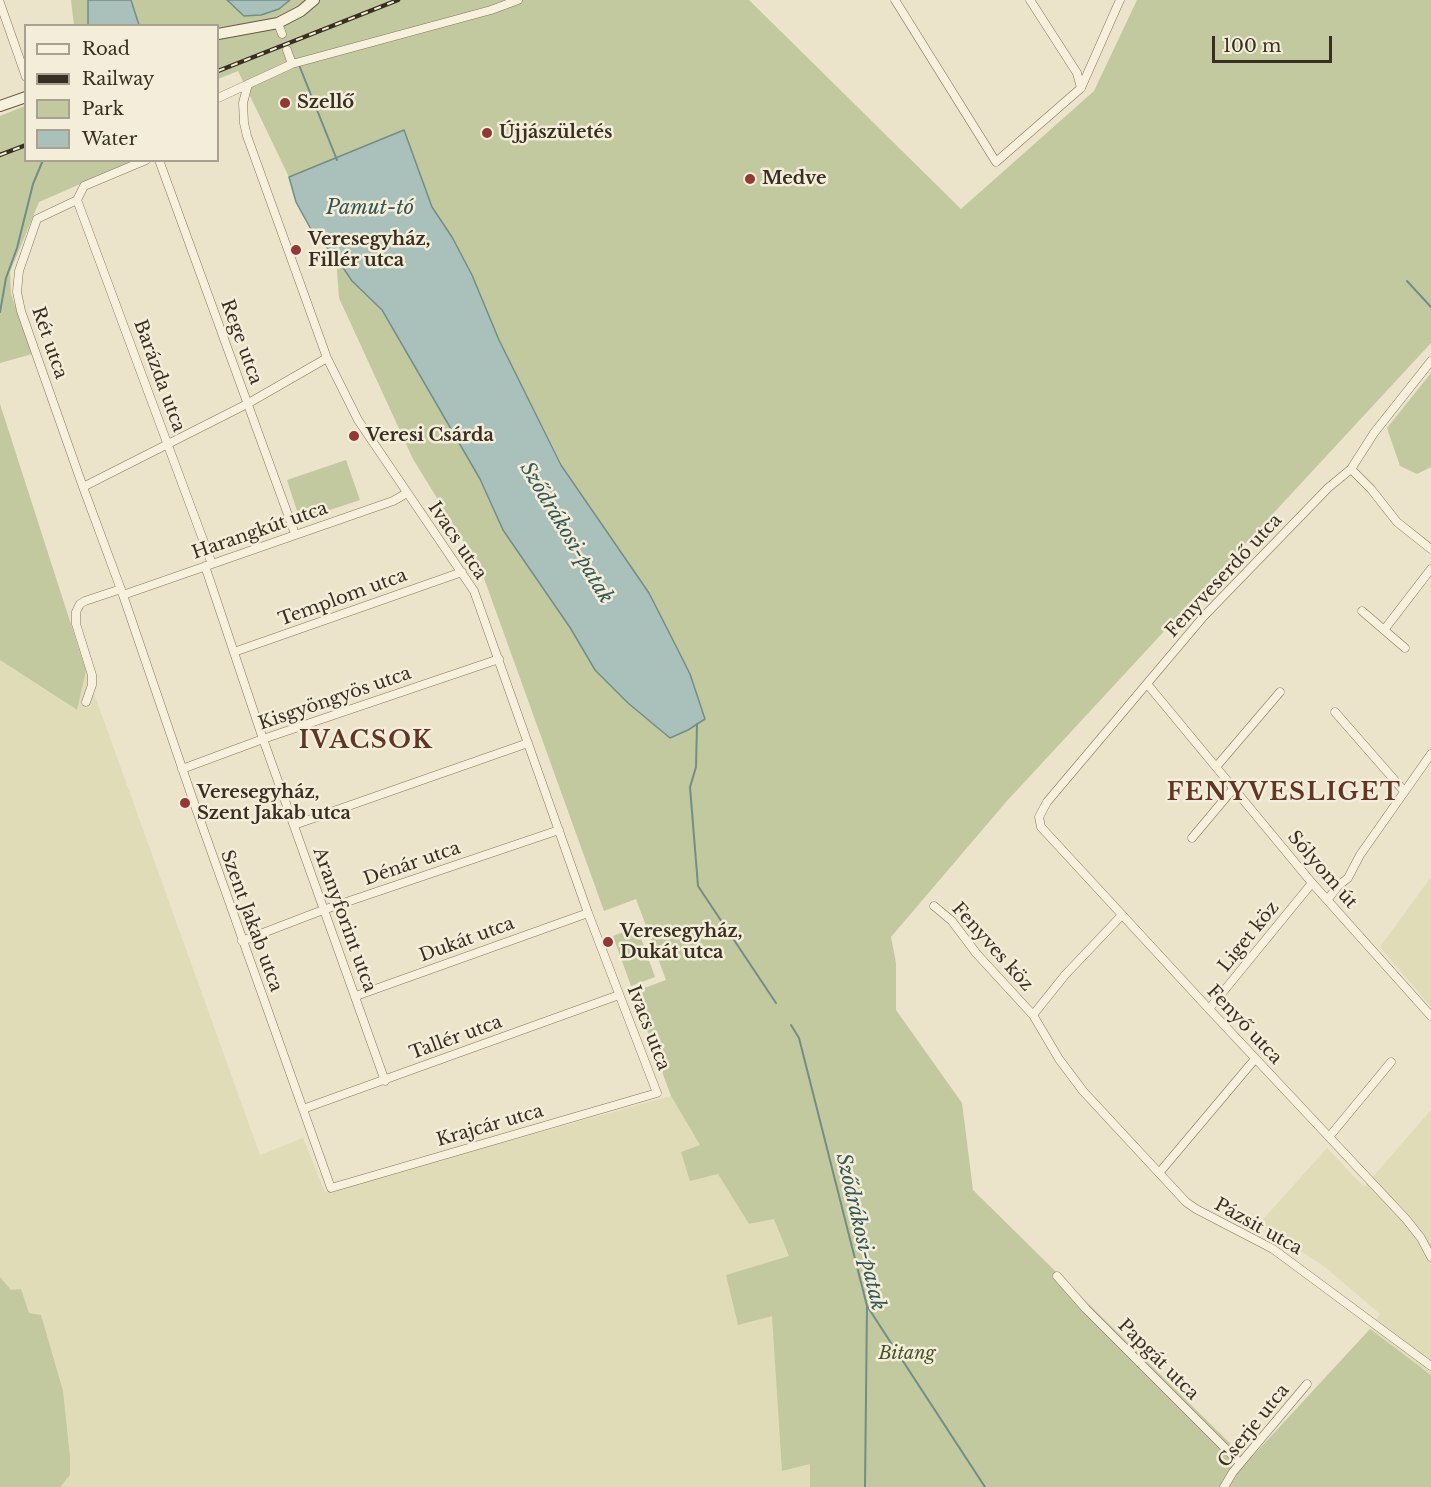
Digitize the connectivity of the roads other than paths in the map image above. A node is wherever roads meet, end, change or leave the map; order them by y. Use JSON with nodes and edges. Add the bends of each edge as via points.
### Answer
{"nodes":[{"id":1,"x":314,"y":0,"type":"edge"},
{"id":2,"x":518,"y":0,"type":"edge"},
{"id":3,"x":895,"y":0,"type":"edge"},
{"id":4,"x":1030,"y":0,"type":"edge"},
{"id":5,"x":1120,"y":0,"type":"edge"},
{"id":6,"x":0,"y":3,"type":"edge"},
{"id":7,"x":278,"y":23,"type":"junction"},
{"id":8,"x":219,"y":34,"type":"edge"},
{"id":9,"x":282,"y":34,"type":"tunnel mouth"},
{"id":10,"x":288,"y":50,"type":"tunnel mouth"},
{"id":11,"x":292,"y":64,"type":"junction"},
{"id":12,"x":24,"y":71,"type":"edge"},
{"id":13,"x":248,"y":84,"type":"junction"},
{"id":14,"x":1082,"y":88,"type":"junction"},
{"id":15,"x":24,"y":98,"type":"edge"},
{"id":16,"x":219,"y":98,"type":"edge"},
{"id":17,"x":0,"y":106,"type":"edge"},
{"id":18,"x":141,"y":162,"type":"edge"},
{"id":19,"x":160,"y":162,"type":"edge"},
{"id":20,"x":77,"y":200,"type":"junction"},
{"id":21,"x":327,"y":358,"type":"junction"},
{"id":22,"x":1431,"y":361,"type":"edge"},
{"id":23,"x":247,"y":404,"type":"junction"},
{"id":24,"x":169,"y":445,"type":"junction"},
{"id":25,"x":1351,"y":470,"type":"junction"},
{"id":26,"x":82,"y":487,"type":"junction"},
{"id":27,"x":407,"y":493,"type":"junction"},
{"id":28,"x":295,"y":534,"type":"junction"},
{"id":29,"x":1431,"y":549,"type":"edge"},
{"id":30,"x":208,"y":565,"type":"junction"},
{"id":31,"x":1431,"y":570,"type":"edge"},
{"id":32,"x":462,"y":572,"type":"junction"},
{"id":33,"x":122,"y":592,"type":"junction"},
{"id":34,"x":1362,"y":611,"type":"dead end"},
{"id":35,"x":1384,"y":630,"type":"junction"},
{"id":36,"x":1405,"y":648,"type":"dead end"},
{"id":37,"x":234,"y":652,"type":"junction"},
{"id":38,"x":499,"y":659,"type":"junction"},
{"id":39,"x":1148,"y":685,"type":"junction"},
{"id":40,"x":1280,"y":692,"type":"dead end"},
{"id":41,"x":86,"y":702,"type":"dead end"},
{"id":42,"x":1335,"y":712,"type":"dead end"},
{"id":43,"x":263,"y":739,"type":"junction"},
{"id":44,"x":528,"y":743,"type":"junction"},
{"id":45,"x":1431,"y":754,"type":"edge"},
{"id":46,"x":1215,"y":767,"type":"junction"},
{"id":47,"x":182,"y":769,"type":"junction"},
{"id":48,"x":1233,"y":789,"type":"junction"},
{"id":49,"x":1404,"y":791,"type":"junction"},
{"id":50,"x":1040,"y":813,"type":"joint"},
{"id":51,"x":294,"y":825,"type":"junction"},
{"id":52,"x":559,"y":830,"type":"junction"},
{"id":53,"x":1192,"y":838,"type":"dead end"},
{"id":54,"x":1312,"y":883,"type":"junction"},
{"id":55,"x":1328,"y":899,"type":"junction"},
{"id":56,"x":934,"y":906,"type":"dead end"},
{"id":57,"x":324,"y":910,"type":"junction"},
{"id":58,"x":588,"y":913,"type":"junction"},
{"id":59,"x":1122,"y":915,"type":"junction"},
{"id":60,"x":242,"y":940,"type":"junction"},
{"id":61,"x":619,"y":995,"type":"junction"},
{"id":62,"x":356,"y":996,"type":"junction"},
{"id":63,"x":1209,"y":1009,"type":"junction"},
{"id":64,"x":1032,"y":1015,"type":"junction"},
{"id":65,"x":1431,"y":1016,"type":"edge"},
{"id":66,"x":1255,"y":1059,"type":"junction"},
{"id":67,"x":1392,"y":1062,"type":"dead end"},
{"id":68,"x":385,"y":1080,"type":"junction"},
{"id":69,"x":657,"y":1094,"type":"joint"},
{"id":70,"x":303,"y":1109,"type":"junction"},
{"id":71,"x":1329,"y":1137,"type":"junction"},
{"id":72,"x":1159,"y":1173,"type":"junction"},
{"id":73,"x":330,"y":1188,"type":"joint"},
{"id":74,"x":1431,"y":1257,"type":"edge"},
{"id":75,"x":1057,"y":1276,"type":"dead end"},
{"id":76,"x":1431,"y":1366,"type":"edge"},
{"id":77,"x":1307,"y":1384,"type":"dead end"},
{"id":78,"x":1240,"y":1463,"type":"junction"},
{"id":79,"x":1224,"y":1487,"type":"edge"}],
"edges":[{"from":1,"to":7,"type":"street"},
{"from":2,"to":11,"type":"street"},
{"from":3,"to":14,"type":"street","via":[[996,162]]},
{"from":4,"to":14,"type":"street","via":[[1077,73]]},
{"from":5,"to":14,"type":"street"},
{"from":6,"to":12,"type":"street"},
{"from":7,"to":8,"type":"street"},
{"from":7,"to":9,"type":"street"},
{"from":10,"to":11,"type":"street"},
{"from":11,"to":13,"type":"street"},
{"from":13,"to":16,"type":"street"},
{"from":13,"to":21,"type":"street","name":"Ivacs utca","via":[[243,103],[245,129]]},
{"from":15,"to":17,"type":"street"},
{"from":18,"to":20,"type":"street","name":"Rét utca","via":[[84,186]]},
{"from":19,"to":23,"type":"street","name":"Rege utca"},
{"from":20,"to":24,"type":"street","name":"Barázda utca"},
{"from":20,"to":26,"type":"street","name":"Rét utca","via":[[37,219],[19,271],[17,292]]},
{"from":21,"to":23,"type":"street"},
{"from":21,"to":27,"type":"street","name":"Ivacs utca","via":[[358,420]]},
{"from":22,"to":25,"type":"street","name":"Fenyveserdő utca"},
{"from":23,"to":24,"type":"street"},
{"from":23,"to":28,"type":"street","name":"Rege utca"},
{"from":24,"to":26,"type":"street"},
{"from":24,"to":30,"type":"street","name":"Barázda utca"},
{"from":25,"to":29,"type":"street","via":[[1397,522]]},
{"from":25,"to":39,"type":"street","name":"Fenyveserdő utca","via":[[1328,488],[1204,616]]},
{"from":26,"to":33,"type":"street","name":"Rét utca"},
{"from":27,"to":28,"type":"street","name":"Harangkút utca"},
{"from":27,"to":32,"type":"street","name":"Ivacs utca"},
{"from":28,"to":30,"type":"street","name":"Harangkút utca"},
{"from":30,"to":33,"type":"street","name":"Harangkút utca"},
{"from":30,"to":37,"type":"street","name":"Aranyforint utca"},
{"from":31,"to":35,"type":"street"},
{"from":32,"to":37,"type":"street","name":"Templom utca"},
{"from":32,"to":38,"type":"street","name":"Ivacs utca","via":[[474,591]]},
{"from":33,"to":41,"type":"street","name":"Harangkút utca","via":[[85,601],[78,607],[76,624],[92,675]]},
{"from":33,"to":47,"type":"street","name":"Szent Jakab utca"},
{"from":34,"to":35,"type":"street"},
{"from":35,"to":36,"type":"street"},
{"from":37,"to":43,"type":"street","name":"Aranyforint utca"},
{"from":38,"to":43,"type":"street","name":"Kisgyöngyös utca"},
{"from":38,"to":44,"type":"street","name":"Ivacs utca"},
{"from":39,"to":46,"type":"street","name":"Sólyom út"},
{"from":39,"to":50,"type":"street","name":"Fenyveserdő utca"},
{"from":40,"to":46,"type":"street"},
{"from":42,"to":49,"type":"street"},
{"from":43,"to":47,"type":"street","name":"Kisgyöngyös utca"},
{"from":43,"to":51,"type":"street","name":"Aranyforint utca"},
{"from":44,"to":51,"type":"street"},
{"from":44,"to":52,"type":"street","name":"Ivacs utca"},
{"from":45,"to":49,"type":"street"},
{"from":46,"to":48,"type":"street","name":"Sólyom út"},
{"from":47,"to":60,"type":"street","name":"Szent Jakab utca"},
{"from":48,"to":53,"type":"street"},
{"from":48,"to":54,"type":"street","name":"Sólyom út"},
{"from":49,"to":55,"type":"street","via":[[1348,879]]},
{"from":50,"to":59,"type":"street","name":"Fenyő utca","via":[[1041,827]]},
{"from":51,"to":57,"type":"street","name":"Aranyforint utca"},
{"from":52,"to":57,"type":"street","name":"Dénár utca"},
{"from":52,"to":58,"type":"street","name":"Ivacs utca"},
{"from":54,"to":55,"type":"street","name":"Sólyom út"},
{"from":54,"to":63,"type":"street","name":"Liget köz"},
{"from":55,"to":65,"type":"street","name":"Sólyom út"},
{"from":56,"to":64,"type":"street","name":"Fenyves köz","via":[[952,921]]},
{"from":57,"to":60,"type":"street","name":"Dénár utca"},
{"from":57,"to":62,"type":"street","name":"Aranyforint utca"},
{"from":58,"to":61,"type":"street","name":"Ivacs utca"},
{"from":58,"to":62,"type":"street","name":"Dukát utca"},
{"from":59,"to":63,"type":"street","name":"Fenyő utca"},
{"from":59,"to":64,"type":"street","name":"Fenyves köz"},
{"from":60,"to":70,"type":"street","name":"Szent Jakab utca"},
{"from":61,"to":68,"type":"street","name":"Tallér utca"},
{"from":61,"to":69,"type":"street","name":"Ivacs utca"},
{"from":62,"to":68,"type":"street","name":"Aranyforint utca"},
{"from":63,"to":66,"type":"street","name":"Fenyő utca"},
{"from":64,"to":72,"type":"street","name":"Pázsit utca","via":[[1083,1091]]},
{"from":66,"to":71,"type":"street","name":"Fenyő utca"},
{"from":66,"to":72,"type":"street"},
{"from":67,"to":71,"type":"street"},
{"from":68,"to":70,"type":"street","name":"Tallér utca"},
{"from":69,"to":73,"type":"street","name":"Krajcár utca"},
{"from":70,"to":73,"type":"street","name":"Szent Jakab utca"},
{"from":71,"to":74,"type":"street","name":"Fenyő utca","via":[[1406,1219]]},
{"from":72,"to":76,"type":"street","name":"Pázsit utca","via":[[1196,1209],[1273,1249]]},
{"from":75,"to":78,"type":"street","name":"Papgát utca"},
{"from":77,"to":78,"type":"street","name":"Cserje utca"},
{"from":78,"to":79,"type":"street","name":"Cserje utca"}]}
